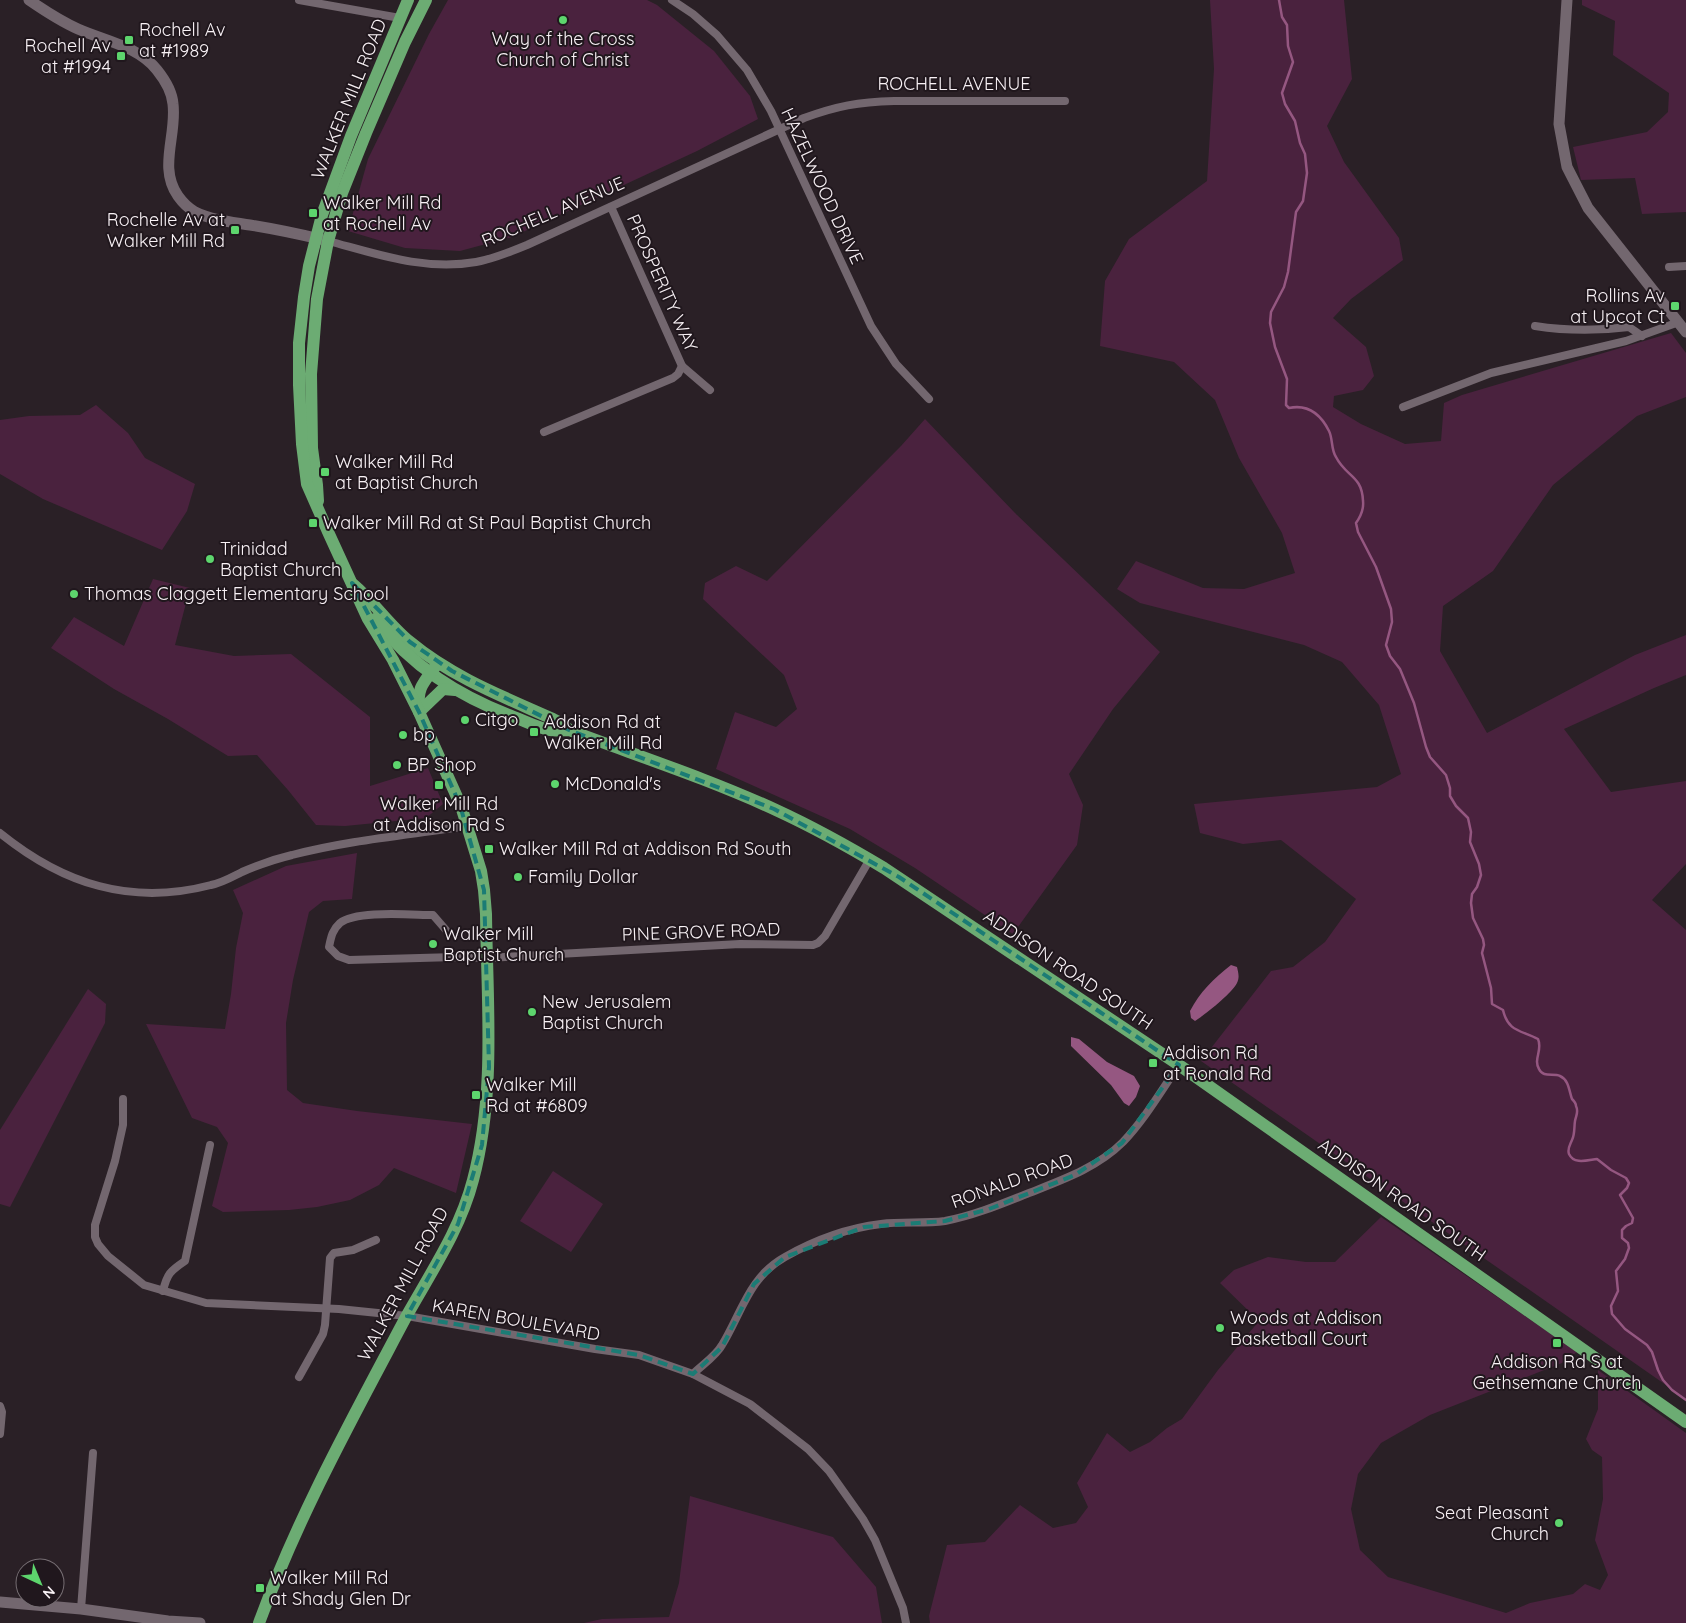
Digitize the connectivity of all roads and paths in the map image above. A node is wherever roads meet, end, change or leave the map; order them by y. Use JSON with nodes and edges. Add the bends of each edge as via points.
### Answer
{"nodes":[{"id":1,"x":29,"y":0,"type":"edge"},
{"id":2,"x":299,"y":0,"type":"edge"},
{"id":3,"x":408,"y":0,"type":"edge"},
{"id":4,"x":426,"y":0,"type":"edge"},
{"id":5,"x":672,"y":0,"type":"edge"},
{"id":6,"x":1567,"y":0,"type":"edge"},
{"id":7,"x":400,"y":18,"type":"junction"},
{"id":8,"x":1066,"y":101,"type":"dead end"},
{"id":9,"x":779,"y":129,"type":"junction"},
{"id":10,"x":611,"y":207,"type":"junction"},
{"id":11,"x":322,"y":239,"type":"junction"},
{"id":12,"x":1686,"y":266,"type":"edge"},
{"id":13,"x":1669,"y":267,"type":"dead end"},
{"id":14,"x":1535,"y":326,"type":"dead end"},
{"id":15,"x":1684,"y":329,"type":"edge"},
{"id":16,"x":1642,"y":336,"type":"junction"},
{"id":17,"x":682,"y":366,"type":"junction"},
{"id":18,"x":710,"y":390,"type":"dead end"},
{"id":19,"x":928,"y":399,"type":"dead end"},
{"id":20,"x":1403,"y":408,"type":"dead end"},
{"id":21,"x":544,"y":432,"type":"dead end"},
{"id":22,"x":354,"y":588,"type":"junction"},
{"id":23,"x":434,"y":668,"type":"junction"},
{"id":24,"x":455,"y":690,"type":"junction"},
{"id":25,"x":419,"y":712,"type":"junction"},
{"id":26,"x":569,"y":730,"type":"junction"},
{"id":27,"x":468,"y":826,"type":"junction"},
{"id":28,"x":0,"y":833,"type":"edge"},
{"id":29,"x":870,"y":859,"type":"junction"},
{"id":30,"x":446,"y":930,"type":"dead end"},
{"id":31,"x":487,"y":958,"type":"junction"},
{"id":32,"x":1179,"y":1065,"type":"junction"},
{"id":33,"x":123,"y":1100,"type":"dead end"},
{"id":34,"x":210,"y":1145,"type":"dead end"},
{"id":35,"x":376,"y":1240,"type":"dead end"},
{"id":36,"x":162,"y":1291,"type":"junction"},
{"id":37,"x":327,"y":1309,"type":"junction"},
{"id":38,"x":407,"y":1316,"type":"junction"},
{"id":39,"x":693,"y":1374,"type":"junction"},
{"id":40,"x":299,"y":1378,"type":"dead end"},
{"id":41,"x":1,"y":1410,"type":"edge"},
{"id":42,"x":1686,"y":1422,"type":"edge"},
{"id":43,"x":0,"y":1434,"type":"edge"},
{"id":44,"x":93,"y":1453,"type":"dead end"},
{"id":45,"x":0,"y":1602,"type":"edge"},
{"id":46,"x":81,"y":1609,"type":"junction"},
{"id":47,"x":200,"y":1623,"type":"edge"},
{"id":48,"x":259,"y":1623,"type":"edge"},
{"id":49,"x":906,"y":1623,"type":"edge"}],
"edges":[{"from":1,"to":11,"type":"street","name":"ROCHELL AVENUE","via":[[62,21],[126,47],[143,57],[160,74],[169,88],[174,106],[169,174],[172,186],[188,208],[209,217]]},
{"from":2,"to":7,"type":"street"},
{"from":3,"to":7,"type":"main road","name":"WALKER MILL ROAD"},
{"from":4,"to":11,"type":"main road","name":"WALKER MILL ROAD"},
{"from":5,"to":9,"type":"street","name":"HAZELWOOD DRIVE","via":[[693,14],[738,58],[763,96]]},
{"from":6,"to":15,"type":"street","via":[[1559,124],[1568,167],[1588,208]]},
{"from":7,"to":11,"type":"main road","name":"WALKER MILL ROAD","via":[[322,215]]},
{"from":8,"to":9,"type":"street","name":"ROCHELL AVENUE","via":[[868,101],[825,110]]},
{"from":9,"to":10,"type":"street","name":"ROCHELL AVENUE"},
{"from":9,"to":19,"type":"street","name":"HAZELWOOD DRIVE","via":[[871,326],[896,364]]},
{"from":10,"to":11,"type":"street","name":"ROCHELL AVENUE","via":[[510,252],[460,265],[400,261]]},
{"from":10,"to":17,"type":"street","name":"PROSPERITY WAY"},
{"from":11,"to":22,"type":"main road","name":"WALKER MILL ROAD","via":[[304,297],[299,343],[302,444],[308,484]]},
{"from":12,"to":13,"type":"street"},
{"from":14,"to":16,"type":"street","via":[[1576,331],[1629,327]]},
{"from":15,"to":16,"type":"street"},
{"from":16,"to":20,"type":"street","via":[[1492,373]]},
{"from":17,"to":18,"type":"street","name":"PROSPERITY WAY"},
{"from":17,"to":21,"type":"street","via":[[673,378]]},
{"from":22,"to":23,"type":"main road","name":"ADDISON ROAD SOUTH","via":[[378,623],[404,650]]},
{"from":22,"to":25,"type":"main road","name":"WALKER MILL ROAD"},
{"from":23,"to":24,"type":"main road","name":"ADDISON ROAD SOUTH"},
{"from":23,"to":25,"type":"main road","name":"WALKER MILL ROAD","via":[[420,688]]},
{"from":23,"to":26,"type":"main road","name":"ADDISON ROAD SOUTH","via":[[479,685]]},
{"from":24,"to":25,"type":"main road","via":[[443,689]]},
{"from":24,"to":26,"type":"main road","name":"ADDISON ROAD SOUTH","via":[[538,726]]},
{"from":25,"to":27,"type":"main road","name":"WALKER MILL ROAD"},
{"from":26,"to":29,"type":"main road","name":"ADDISON ROAD SOUTH","via":[[706,780],[774,809]]},
{"from":27,"to":28,"type":"street","via":[[326,847],[276,859],[213,885],[160,894],[110,889],[75,879],[30,856]]},
{"from":27,"to":31,"type":"main road","name":"WALKER MILL ROAD","via":[[484,890]]},
{"from":29,"to":31,"type":"street","name":"PINE GROVE ROAD","via":[[825,936],[816,944],[730,945]]},
{"from":29,"to":32,"type":"main road","name":"ADDISON ROAD SOUTH"},
{"from":30,"to":31,"type":"street","via":[[434,915],[349,918],[332,932],[329,947],[338,956],[349,960]]},
{"from":31,"to":38,"type":"main road","name":"WALKER MILL ROAD","via":[[489,1067],[482,1145],[458,1224]]},
{"from":32,"to":39,"type":"street","name":"RONALD ROAD","via":[[1142,1120],[1122,1143],[1075,1175],[990,1209],[944,1221],[864,1227],[802,1248],[778,1261],[746,1295],[722,1346]]},
{"from":32,"to":42,"type":"main road","name":"ADDISON ROAD SOUTH"},
{"from":33,"to":36,"type":"street","name":"KAREN BOULEVARD","via":[[123,1125],[95,1225],[95,1237],[108,1256],[144,1285]]},
{"from":34,"to":36,"type":"street","via":[[184,1261],[166,1277]]},
{"from":35,"to":37,"type":"street","via":[[332,1255],[329,1260]]},
{"from":36,"to":37,"type":"street","name":"KAREN BOULEVARD","via":[[206,1303]]},
{"from":37,"to":38,"type":"street","name":"KAREN BOULEVARD"},
{"from":37,"to":40,"type":"street","via":[[323,1334]]},
{"from":38,"to":39,"type":"street","name":"KAREN BOULEVARD","via":[[639,1355]]},
{"from":38,"to":48,"type":"main road","name":"WALKER MILL ROAD","via":[[338,1444]]},
{"from":39,"to":49,"type":"street","name":"KAREN BOULEVARD","via":[[750,1404],[808,1449],[829,1471],[875,1540]]},
{"from":41,"to":43,"type":"street"},
{"from":44,"to":46,"type":"street"},
{"from":45,"to":46,"type":"street"},
{"from":46,"to":47,"type":"street"}]}
